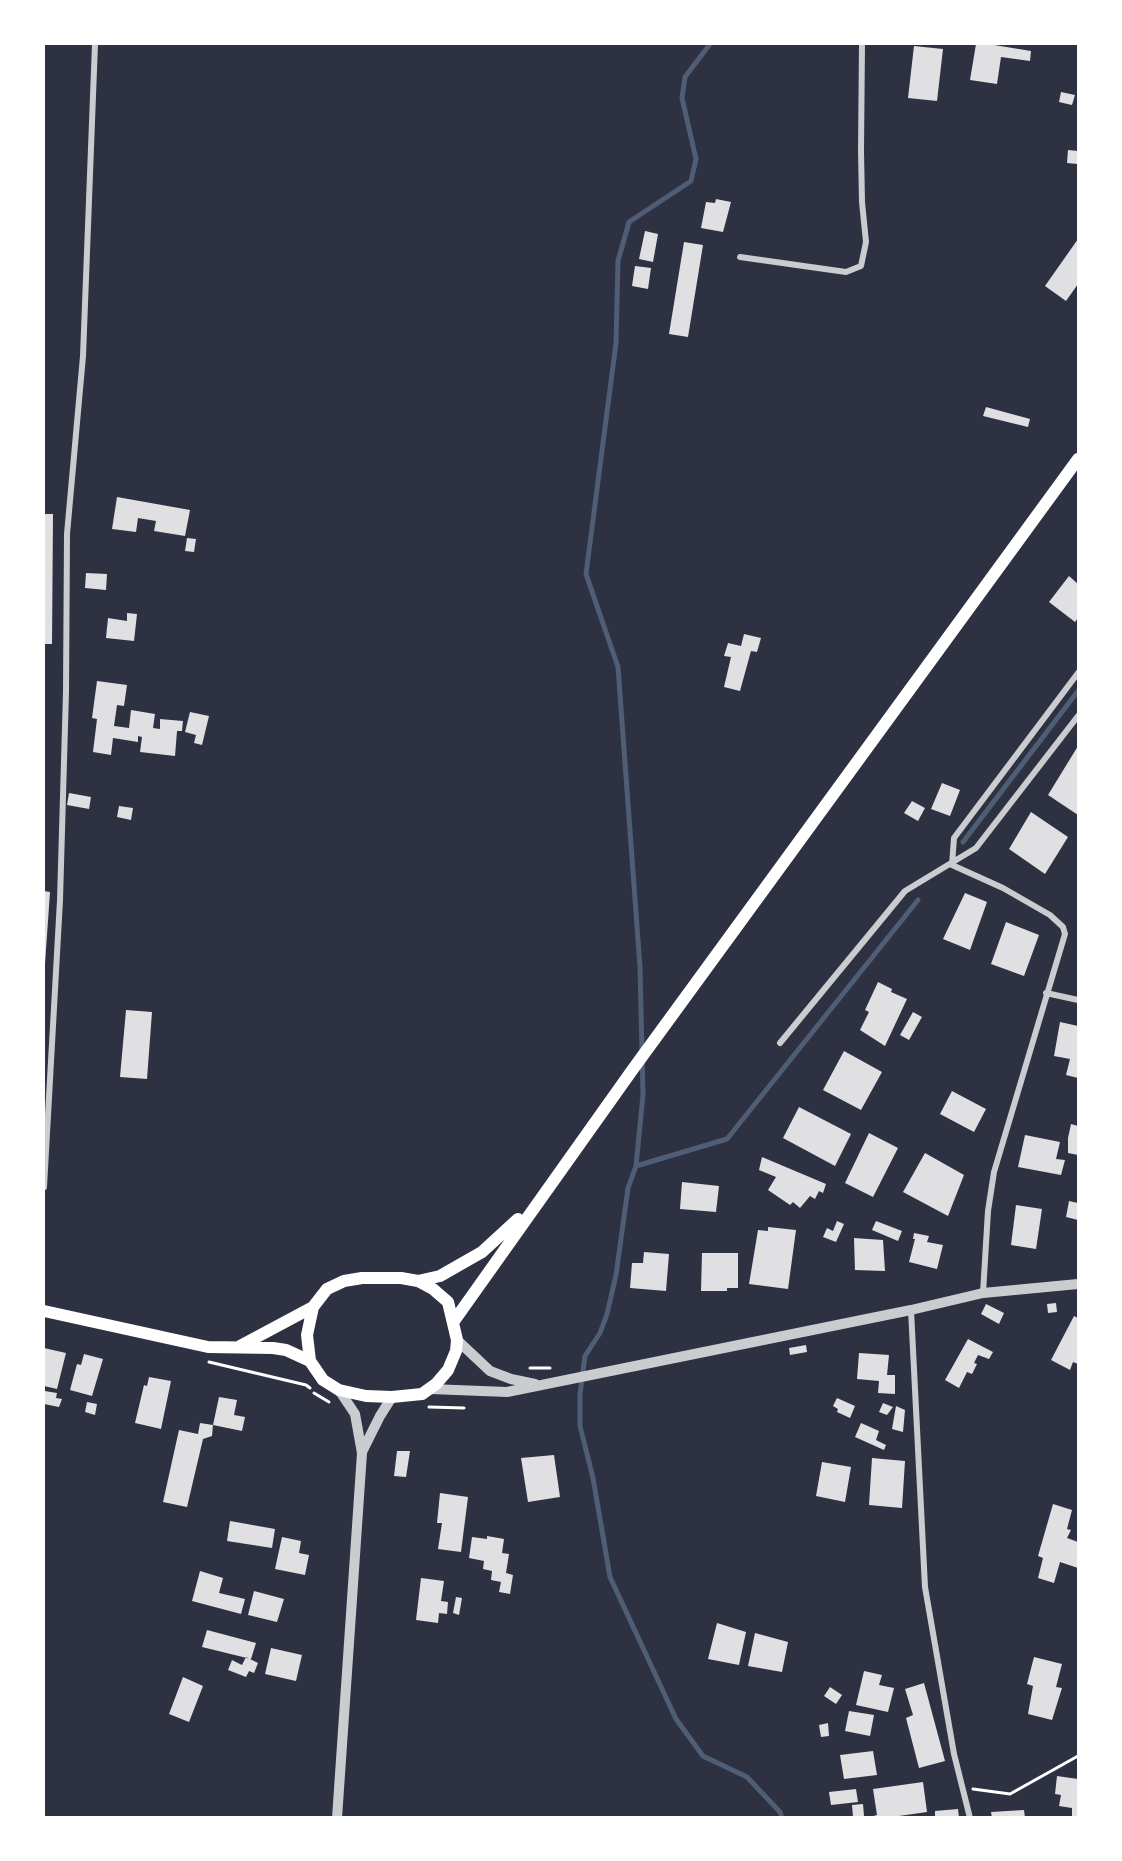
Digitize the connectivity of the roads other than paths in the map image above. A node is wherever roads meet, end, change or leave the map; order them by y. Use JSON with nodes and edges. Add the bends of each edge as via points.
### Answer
{"nodes":[{"id":1,"x":95,"y":44,"type":"edge"},
{"id":2,"x":862,"y":44,"type":"edge"},
{"id":3,"x":740,"y":257,"type":"dead end"},
{"id":4,"x":1078,"y":459,"type":"edge"},
{"id":5,"x":1078,"y":673,"type":"edge"},
{"id":6,"x":1078,"y":716,"type":"edge"},
{"id":7,"x":952,"y":865,"type":"junction"},
{"id":8,"x":1046,"y":993,"type":"junction"},
{"id":9,"x":1078,"y":1000,"type":"edge"},
{"id":10,"x":780,"y":1043,"type":"dead end"},
{"id":11,"x":44,"y":1187,"type":"edge"},
{"id":12,"x":540,"y":1197,"type":"junction"},
{"id":13,"x":418,"y":1281,"type":"junction"},
{"id":14,"x":1078,"y":1284,"type":"edge"},
{"id":15,"x":983,"y":1293,"type":"junction"},
{"id":16,"x":313,"y":1307,"type":"junction"},
{"id":17,"x":911,"y":1310,"type":"junction"},
{"id":18,"x":44,"y":1311,"type":"edge"},
{"id":19,"x":454,"y":1321,"type":"junction"},
{"id":20,"x":458,"y":1340,"type":"junction"},
{"id":21,"x":239,"y":1347,"type":"junction"},
{"id":22,"x":310,"y":1361,"type":"junction"},
{"id":23,"x":538,"y":1385,"type":"junction"},
{"id":24,"x":430,"y":1389,"type":"junction"},
{"id":25,"x":339,"y":1390,"type":"junction"},
{"id":26,"x":392,"y":1397,"type":"junction"},
{"id":27,"x":362,"y":1453,"type":"junction"},
{"id":28,"x":337,"y":1818,"type":"edge"},
{"id":29,"x":970,"y":1818,"type":"edge"}],
"edges":[{"from":1,"to":11,"type":"street","via":[[83,356],[67,534],[60,900]]},
{"from":2,"to":3,"type":"street","via":[[862,202],[866,242],[861,266],[846,273]]},
{"from":4,"to":12,"type":"main road"},
{"from":5,"to":7,"type":"street","via":[[954,838]]},
{"from":6,"to":7,"type":"street","via":[[976,848]]},
{"from":7,"to":8,"type":"street","via":[[1003,888],[1063,927],[1065,934]]},
{"from":7,"to":10,"type":"street","via":[[905,891]]},
{"from":8,"to":9,"type":"street"},
{"from":8,"to":15,"type":"street","via":[[994,1172]]},
{"from":12,"to":13,"type":"main road","via":[[482,1252],[440,1276]]},
{"from":12,"to":19,"type":"main road"},
{"from":13,"to":16,"type":"main road","via":[[344,1281],[327,1289]]},
{"from":13,"to":19,"type":"main road","via":[[448,1302]]},
{"from":14,"to":15,"type":"street"},
{"from":15,"to":17,"type":"street"},
{"from":16,"to":21,"type":"main road"},
{"from":16,"to":22,"type":"main road","via":[[307,1335]]},
{"from":17,"to":23,"type":"street"},
{"from":17,"to":29,"type":"street","via":[[925,1587],[954,1754]]},
{"from":18,"to":21,"type":"main road","via":[[208,1347]]},
{"from":19,"to":20,"type":"main road"},
{"from":20,"to":23,"type":"street","via":[[490,1371]]},
{"from":20,"to":24,"type":"main road","via":[[448,1370]]},
{"from":21,"to":22,"type":"main road","via":[[280,1349]]},
{"from":22,"to":25,"type":"main road","via":[[323,1380]]},
{"from":23,"to":24,"type":"street","via":[[507,1392]]},
{"from":24,"to":26,"type":"main road","via":[[422,1394]]},
{"from":25,"to":26,"type":"main road"},
{"from":25,"to":27,"type":"street","via":[[355,1413]]},
{"from":26,"to":27,"type":"street"},
{"from":27,"to":28,"type":"street"}]}
